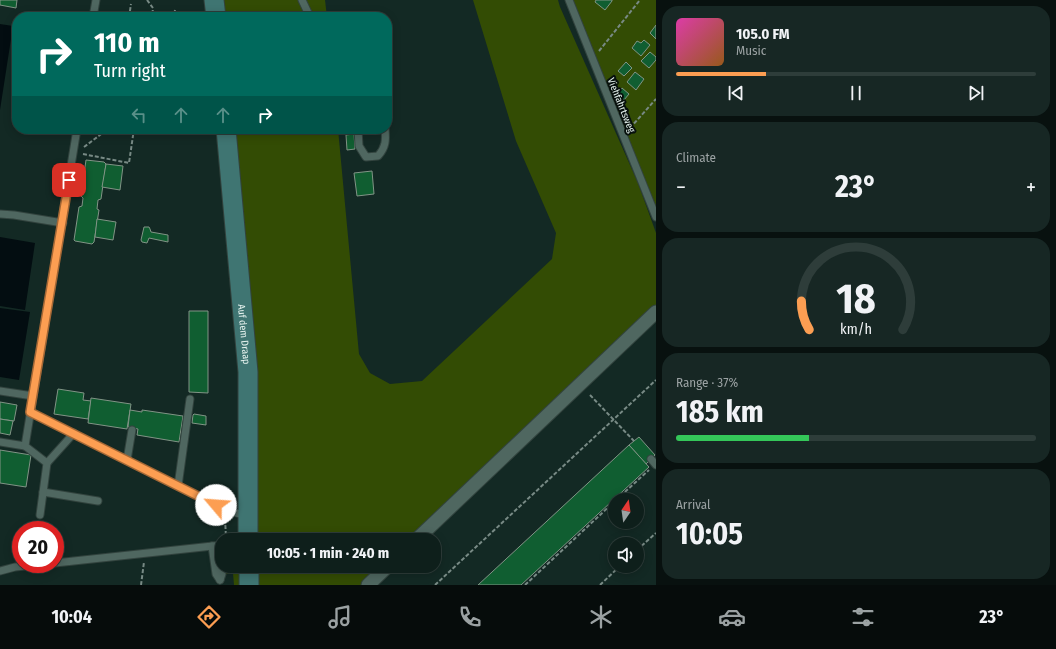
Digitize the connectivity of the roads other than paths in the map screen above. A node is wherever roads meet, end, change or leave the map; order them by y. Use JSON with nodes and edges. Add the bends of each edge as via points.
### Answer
{"nodes":[{"id":1,"x":96,"y":0,"type":"edge"},
{"id":2,"x":214,"y":0,"type":"edge"},
{"id":3,"x":302,"y":0,"type":"edge"},
{"id":4,"x":569,"y":0,"type":"edge"},
{"id":5,"x":94,"y":12,"type":"edge"},
{"id":6,"x":215,"y":12,"type":"edge"},
{"id":7,"x":308,"y":12,"type":"edge"},
{"id":8,"x":77,"y":134,"type":"edge"},
{"id":9,"x":226,"y":134,"type":"edge"},
{"id":10,"x":358,"y":134,"type":"edge"},
{"id":11,"x":385,"y":134,"type":"edge"},
{"id":12,"x":0,"y":214,"type":"edge"},
{"id":13,"x":656,"y":217,"type":"edge"},
{"id":14,"x":62,"y":223,"type":"junction"},
{"id":15,"x":656,"y":312,"type":"edge"},
{"id":16,"x":0,"y":391,"type":"edge"},
{"id":17,"x":32,"y":396,"type":"junction"},
{"id":18,"x":190,"y":399,"type":"dead end"},
{"id":19,"x":30,"y":412,"type":"junction"},
{"id":20,"x":132,"y":430,"type":"dead end"},
{"id":21,"x":74,"y":433,"type":"junction"},
{"id":22,"x":0,"y":442,"type":"edge"},
{"id":23,"x":25,"y":446,"type":"junction"},
{"id":24,"x":127,"y":460,"type":"junction"},
{"id":25,"x":47,"y":463,"type":"junction"},
{"id":26,"x":178,"y":486,"type":"junction"},
{"id":27,"x":43,"y":492,"type":"junction"},
{"id":28,"x":98,"y":501,"type":"dead end"},
{"id":29,"x":40,"y":515,"type":"dead end"},
{"id":30,"x":249,"y":516,"type":"junction"},
{"id":31,"x":248,"y":533,"type":"edge"},
{"id":32,"x":423,"y":533,"type":"edge"},
{"id":33,"x":215,"y":545,"type":"edge"},
{"id":34,"x":64,"y":562,"type":"edge"},
{"id":35,"x":12,"y":568,"type":"edge"},
{"id":36,"x":0,"y":571,"type":"edge"},
{"id":37,"x":248,"y":573,"type":"edge"},
{"id":38,"x":381,"y":573,"type":"edge"},
{"id":39,"x":249,"y":585,"type":"edge"},
{"id":40,"x":368,"y":585,"type":"edge"}],
"edges":[{"from":1,"to":5,"type":"lane"},
{"from":2,"to":6,"type":"street"},
{"from":3,"to":7,"type":"lane"},
{"from":4,"to":13,"type":"lane","name":"Viehfahrtsweg"},
{"from":8,"to":14,"type":"lane"},
{"from":9,"to":30,"type":"street","name":"Auf dem Draap","via":[[248,372]]},
{"from":10,"to":11,"type":"lane","via":[[359,146],[366,157],[378,156],[384,150]]},
{"from":12,"to":14,"type":"lane"},
{"from":14,"to":17,"type":"lane"},
{"from":15,"to":32,"type":"street"},
{"from":16,"to":17,"type":"lane"},
{"from":17,"to":19,"type":"lane"},
{"from":18,"to":26,"type":"lane"},
{"from":19,"to":21,"type":"lane"},
{"from":19,"to":23,"type":"lane"},
{"from":20,"to":24,"type":"lane"},
{"from":21,"to":24,"type":"lane"},
{"from":21,"to":25,"type":"lane"},
{"from":22,"to":23,"type":"lane"},
{"from":23,"to":25,"type":"lane"},
{"from":24,"to":26,"type":"lane"},
{"from":25,"to":27,"type":"lane"},
{"from":26,"to":30,"type":"lane","via":[[225,510]]},
{"from":27,"to":28,"type":"lane"},
{"from":27,"to":29,"type":"lane"},
{"from":30,"to":31,"type":"street","name":"Auf dem Draap"},
{"from":33,"to":34,"type":"lane"},
{"from":35,"to":36,"type":"lane"},
{"from":37,"to":39,"type":"street"},
{"from":38,"to":40,"type":"street"}]}
